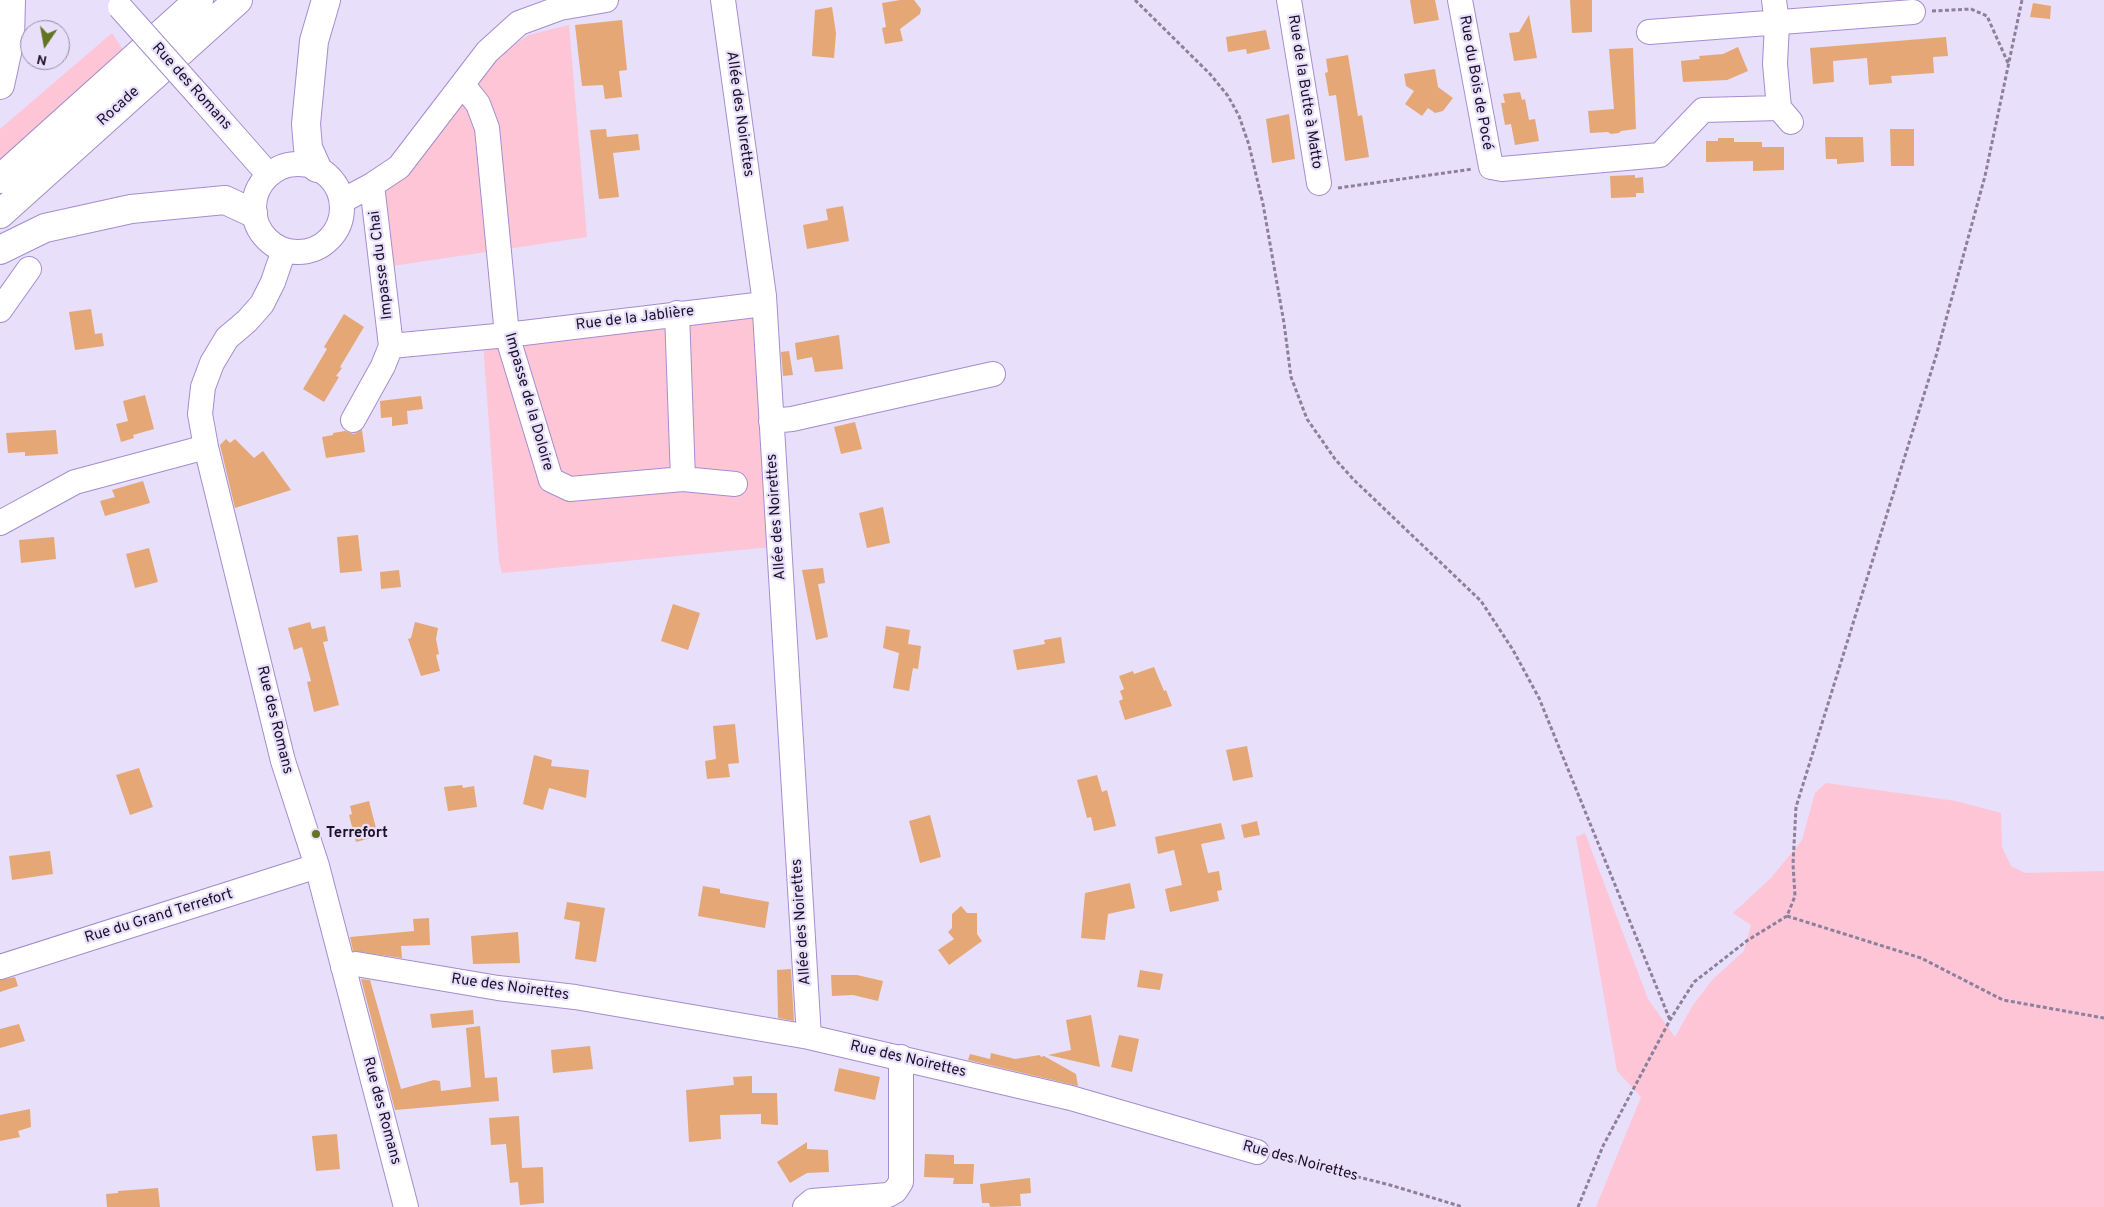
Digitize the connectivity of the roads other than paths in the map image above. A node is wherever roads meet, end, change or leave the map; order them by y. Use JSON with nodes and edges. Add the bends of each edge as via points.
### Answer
{"nodes":[{"id":1,"x":11,"y":0,"type":"edge"},
{"id":2,"x":199,"y":0,"type":"edge"},
{"id":3,"x":238,"y":0,"type":"edge"},
{"id":4,"x":326,"y":0,"type":"edge"},
{"id":5,"x":606,"y":0,"type":"edge"},
{"id":6,"x":723,"y":0,"type":"edge"},
{"id":7,"x":1289,"y":0,"type":"edge"},
{"id":8,"x":1460,"y":0,"type":"edge"},
{"id":9,"x":1774,"y":0,"type":"edge"},
{"id":10,"x":117,"y":3,"type":"edge"},
{"id":11,"x":1914,"y":12,"type":"road end"},
{"id":12,"x":1776,"y":24,"type":"junction"},
{"id":13,"x":1650,"y":32,"type":"dead end"},
{"id":14,"x":0,"y":85,"type":"edge"},
{"id":15,"x":462,"y":85,"type":"junction"},
{"id":16,"x":317,"y":168,"type":"junction"},
{"id":17,"x":268,"y":174,"type":"junction"},
{"id":18,"x":0,"y":179,"type":"edge"},
{"id":19,"x":1319,"y":183,"type":"road end"},
{"id":20,"x":372,"y":185,"type":"junction"},
{"id":21,"x":342,"y":201,"type":"junction"},
{"id":22,"x":254,"y":212,"type":"junction"},
{"id":23,"x":0,"y":214,"type":"edge"},
{"id":24,"x":0,"y":250,"type":"edge"},
{"id":25,"x":284,"y":250,"type":"junction"},
{"id":26,"x":29,"y":269,"type":"dead end"},
{"id":27,"x":764,"y":304,"type":"junction"},
{"id":28,"x":0,"y":310,"type":"edge"},
{"id":29,"x":678,"y":313,"type":"junction"},
{"id":30,"x":507,"y":334,"type":"junction"},
{"id":31,"x":391,"y":346,"type":"junction"},
{"id":32,"x":993,"y":374,"type":"dead end"},
{"id":33,"x":353,"y":420,"type":"dead end"},
{"id":34,"x":771,"y":421,"type":"junction"},
{"id":35,"x":206,"y":448,"type":"junction"},
{"id":36,"x":683,"y":479,"type":"junction"},
{"id":37,"x":735,"y":484,"type":"dead end"},
{"id":38,"x":0,"y":523,"type":"edge"},
{"id":39,"x":317,"y":866,"type":"junction"},
{"id":40,"x":0,"y":967,"type":"edge"},
{"id":41,"x":343,"y":967,"type":"junction"},
{"id":42,"x":809,"y":1037,"type":"junction"},
{"id":43,"x":901,"y":1057,"type":"junction"},
{"id":44,"x":1257,"y":1152,"type":"road end"},
{"id":45,"x":406,"y":1207,"type":"edge"},
{"id":46,"x":805,"y":1207,"type":"edge"}],
"edges":[{"from":1,"to":14,"type":"highway","via":[[10,39]]},
{"from":2,"to":18,"type":"highway"},
{"from":3,"to":23,"type":"highway","name":"Rocade"},
{"from":4,"to":16,"type":"highway","via":[[314,41],[306,124],[308,148]]},
{"from":5,"to":15,"type":"street","via":[[560,8],[519,23],[487,52]]},
{"from":6,"to":27,"type":"street","name":"Allée des Noirettes"},
{"from":7,"to":19,"type":"street","name":"Rue de la Butte à Matto"},
{"from":8,"to":12,"type":"street","name":"Rue du Bois de Pocé","via":[[1491,167],[1502,168],[1660,155],[1703,110],[1785,115],[1775,64]]},
{"from":9,"to":12,"type":"street"},
{"from":10,"to":17,"type":"street","name":"Rue des Romans","bridge":true},
{"from":11,"to":12,"type":"street"},
{"from":12,"to":13,"type":"street"},
{"from":15,"to":20,"type":"street","via":[[399,167]]},
{"from":15,"to":30,"type":"street","name":"Impasse de la Doloire","via":[[478,104],[487,128]]},
{"from":16,"to":17,"type":"street","via":[[292,164]]},
{"from":16,"to":21,"type":"street","via":[[329,176]]},
{"from":17,"to":22,"type":"street","via":[[254,198]]},
{"from":20,"to":21,"type":"street"},
{"from":20,"to":31,"type":"street","name":"Impasse du Chai"},
{"from":21,"to":25,"type":"street","via":[[339,223],[326,242],[314,250]]},
{"from":22,"to":24,"type":"highway","via":[[225,200],[131,209],[45,228]]},
{"from":22,"to":25,"type":"street","via":[[263,236]]},
{"from":25,"to":35,"type":"street","name":"Rue des Romans","via":[[262,304],[227,338],[212,363],[203,387],[200,414]]},
{"from":26,"to":28,"type":"street"},
{"from":27,"to":29,"type":"street","name":"Rue de la Jablière"},
{"from":27,"to":34,"type":"street","name":"Allée des Noirettes"},
{"from":29,"to":30,"type":"street","name":"Rue de la Jablière"},
{"from":29,"to":36,"type":"street"},
{"from":30,"to":31,"type":"street"},
{"from":30,"to":36,"type":"street","name":"Impasse de la Doloire","via":[[551,480],[570,489]]},
{"from":31,"to":33,"type":"street","name":"Impasse du Chai"},
{"from":32,"to":34,"type":"street"},
{"from":34,"to":42,"type":"street","name":"Allée des Noirettes"},
{"from":35,"to":38,"type":"street","via":[[75,482]]},
{"from":35,"to":39,"type":"street","name":"Rue des Romans","via":[[283,761]]},
{"from":36,"to":37,"type":"street","name":"Impasse de la Doloire"},
{"from":39,"to":40,"type":"street","name":"Rue du Grand Terrefort"},
{"from":39,"to":41,"type":"street","name":"Rue des Romans"},
{"from":41,"to":42,"type":"street","name":"Rue des Noirettes","via":[[356,964]]},
{"from":41,"to":45,"type":"street","name":"Rue des Romans"},
{"from":42,"to":43,"type":"street","name":"Rue des Noirettes"},
{"from":43,"to":44,"type":"street","name":"Rue des Noirettes","via":[[1071,1098]]},
{"from":43,"to":46,"type":"street","via":[[901,1182],[888,1195],[812,1201]]}]}
